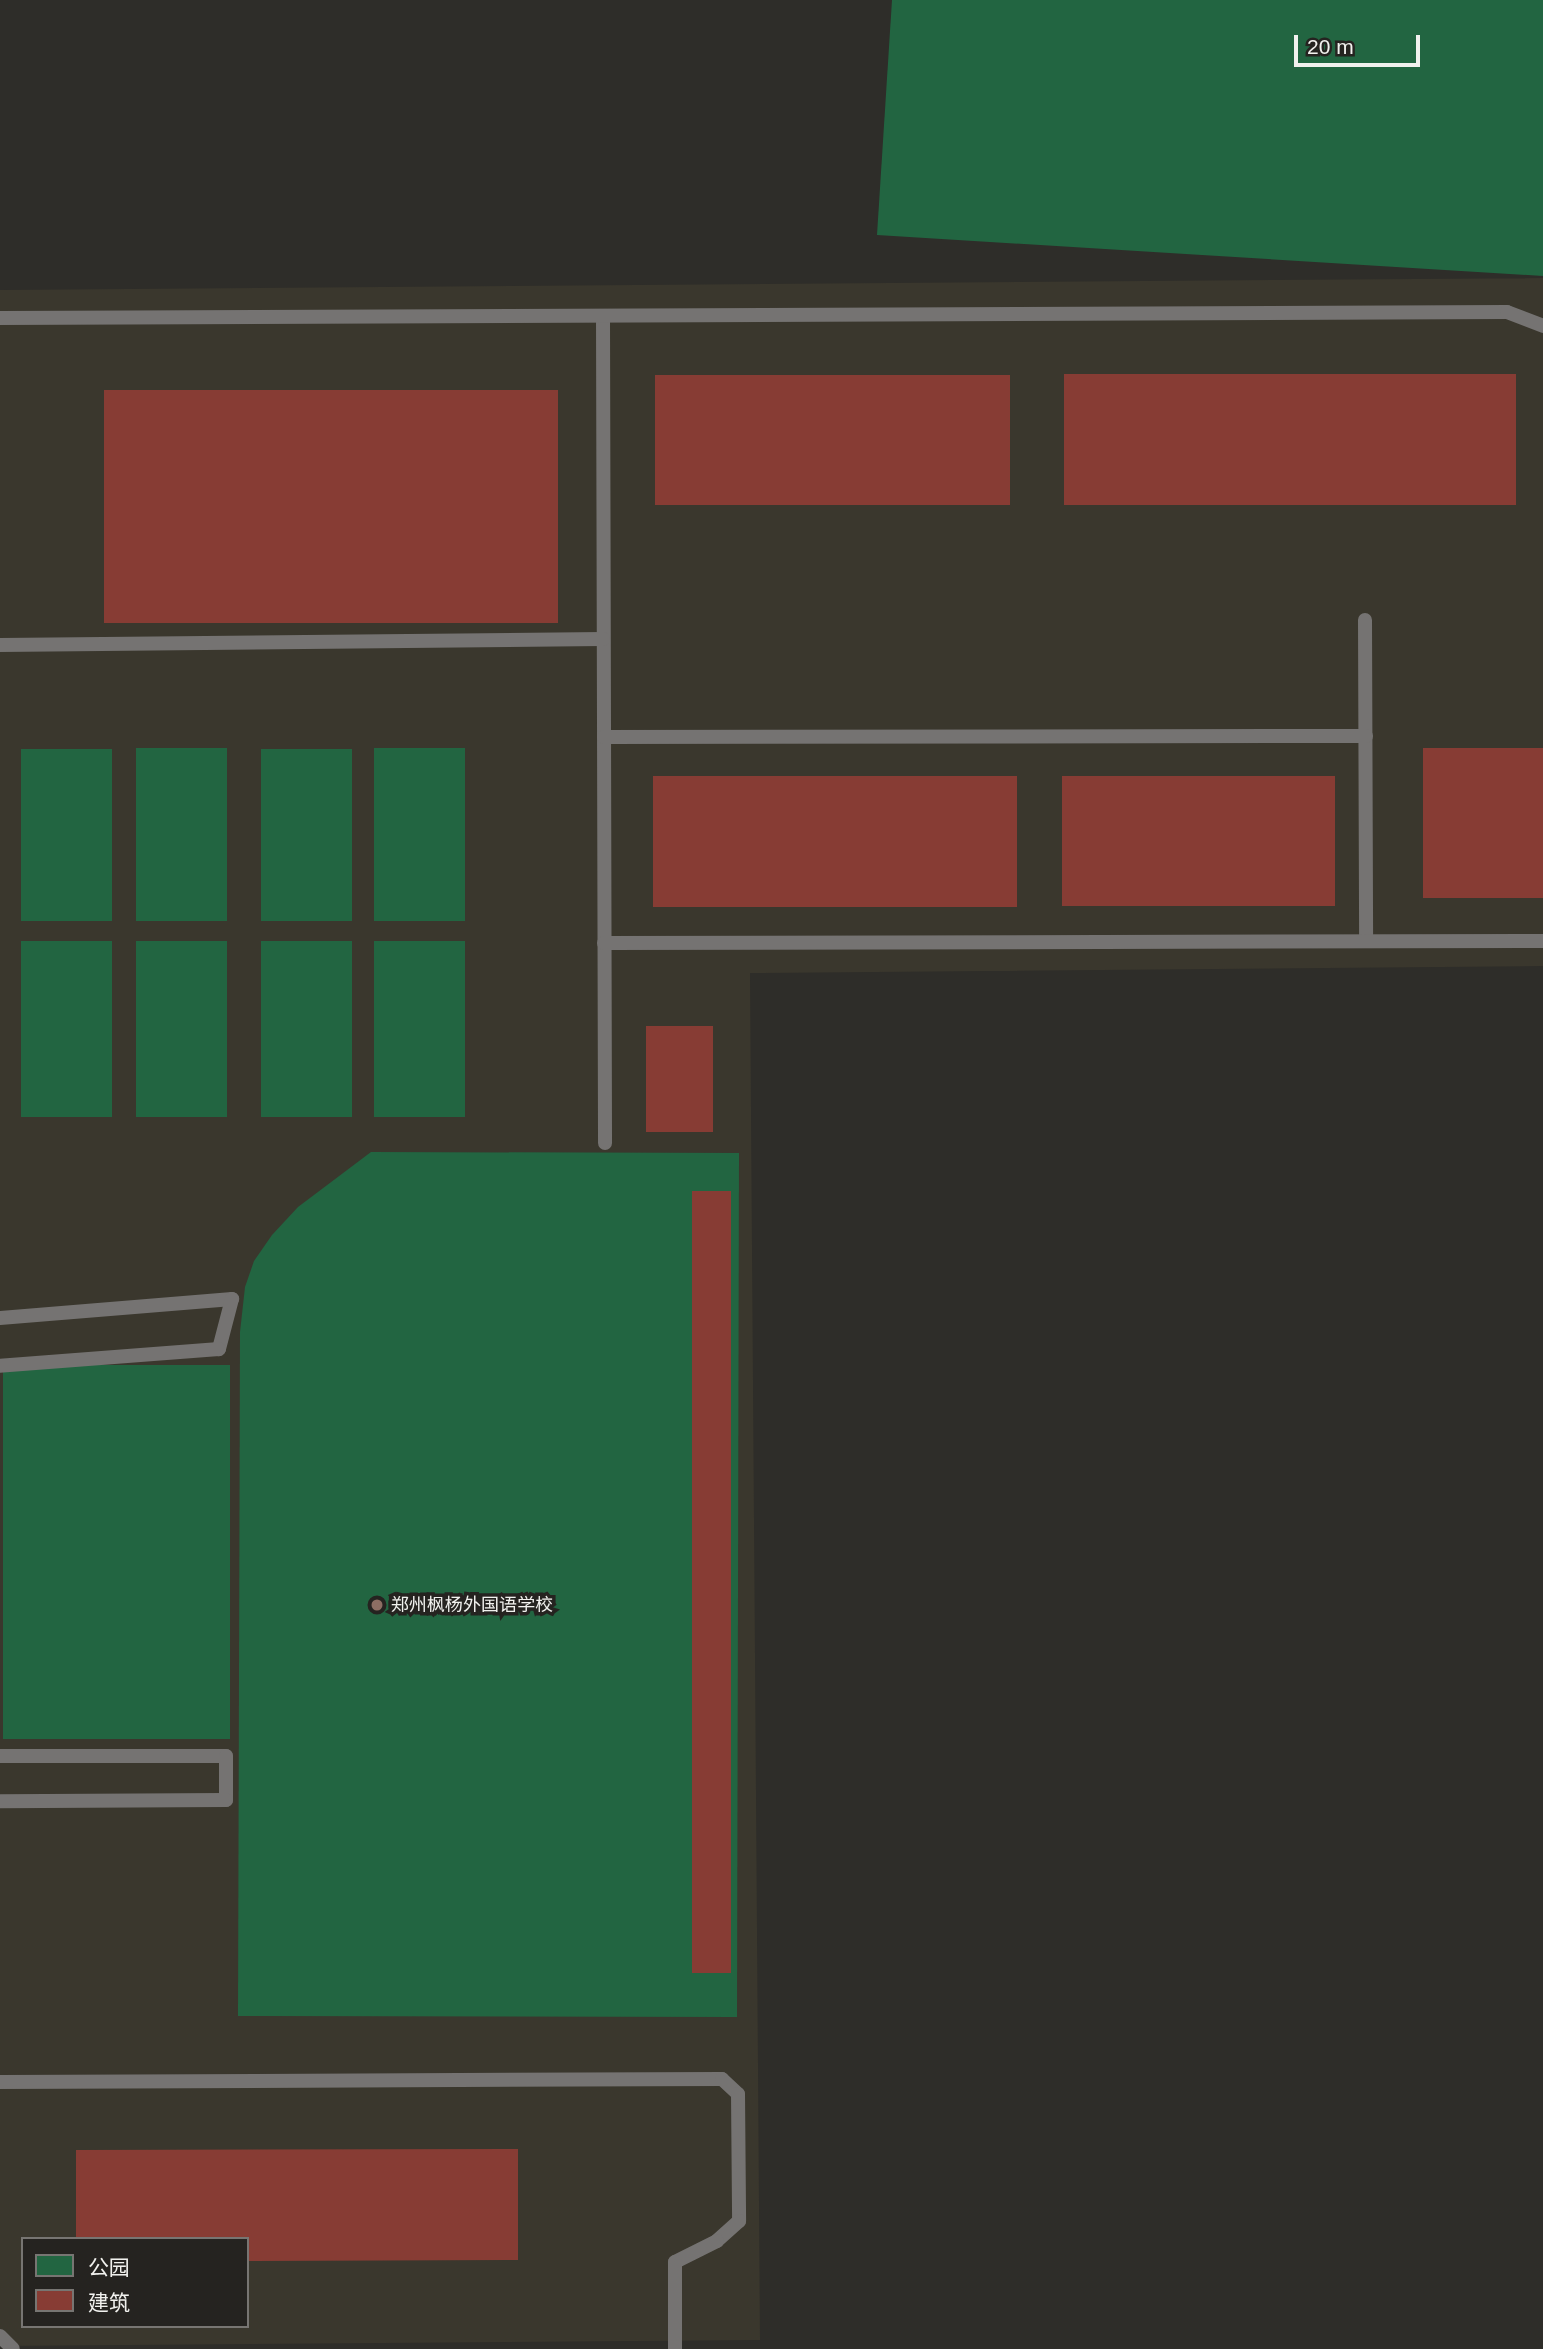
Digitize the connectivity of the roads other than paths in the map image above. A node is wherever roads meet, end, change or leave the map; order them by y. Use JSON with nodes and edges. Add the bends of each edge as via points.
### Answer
{"nodes":[{"id":1,"x":603,"y":316,"type":"junction"},
{"id":2,"x":0,"y":318,"type":"edge"},
{"id":3,"x":1543,"y":326,"type":"edge"},
{"id":4,"x":1365,"y":620,"type":"dead end"},
{"id":5,"x":603,"y":639,"type":"junction"},
{"id":6,"x":0,"y":645,"type":"edge"},
{"id":7,"x":1366,"y":736,"type":"junction"},
{"id":8,"x":604,"y":737,"type":"junction"},
{"id":9,"x":1366,"y":941,"type":"junction"},
{"id":10,"x":1543,"y":941,"type":"edge"},
{"id":11,"x":604,"y":943,"type":"junction"},
{"id":12,"x":605,"y":1143,"type":"dead end"},
{"id":13,"x":0,"y":1318,"type":"edge"},
{"id":14,"x":0,"y":1366,"type":"edge"},
{"id":15,"x":0,"y":1756,"type":"edge"},
{"id":16,"x":0,"y":1801,"type":"edge"},
{"id":17,"x":0,"y":2082,"type":"edge"},
{"id":18,"x":0,"y":2336,"type":"edge"},
{"id":19,"x":13,"y":2349,"type":"edge"},
{"id":20,"x":675,"y":2349,"type":"edge"}],
"edges":[{"from":1,"to":2,"type":"lane"},
{"from":1,"to":3,"type":"lane","via":[[1507,313]]},
{"from":1,"to":5,"type":"lane"},
{"from":4,"to":7,"type":"lane"},
{"from":5,"to":6,"type":"lane"},
{"from":5,"to":8,"type":"lane"},
{"from":7,"to":8,"type":"lane"},
{"from":7,"to":9,"type":"lane"},
{"from":8,"to":11,"type":"lane"},
{"from":9,"to":10,"type":"lane"},
{"from":9,"to":11,"type":"lane"},
{"from":11,"to":12,"type":"lane"},
{"from":13,"to":14,"type":"lane","via":[[233,1298],[219,1349]]},
{"from":15,"to":16,"type":"lane","via":[[226,1756],[226,1800]]},
{"from":17,"to":20,"type":"lane","via":[[722,2079],[738,2094],[739,2221],[718,2241],[675,2262]]},
{"from":18,"to":19,"type":"lane"}]}
